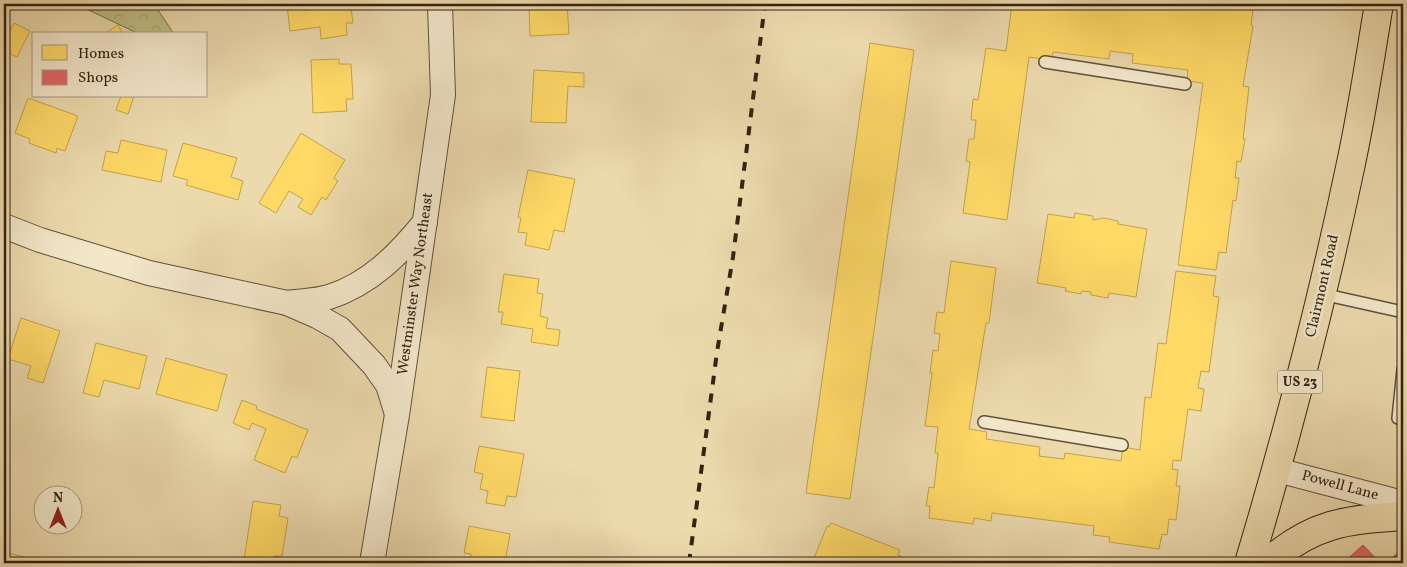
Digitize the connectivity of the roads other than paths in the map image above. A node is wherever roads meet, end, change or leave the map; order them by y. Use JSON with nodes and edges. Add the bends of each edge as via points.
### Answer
{"nodes":[{"id":1,"x":440,"y":4,"type":"edge"},
{"id":2,"x":1379,"y":4,"type":"edge"},
{"id":3,"x":1045,"y":62,"type":"dead end"},
{"id":4,"x":1185,"y":84,"type":"dead end"},
{"id":5,"x":426,"y":221,"type":"junction"},
{"id":6,"x":4,"y":226,"type":"edge"},
{"id":7,"x":1322,"y":294,"type":"junction"},
{"id":8,"x":287,"y":303,"type":"junction"},
{"id":9,"x":1403,"y":312,"type":"edge"},
{"id":10,"x":1403,"y":370,"type":"edge"},
{"id":11,"x":397,"y":415,"type":"junction"},
{"id":12,"x":1403,"y":420,"type":"edge"},
{"id":13,"x":984,"y":422,"type":"dead end"},
{"id":14,"x":1122,"y":445,"type":"dead end"},
{"id":15,"x":1277,"y":470,"type":"junction"},
{"id":16,"x":1403,"y":503,"type":"edge"},
{"id":17,"x":1403,"y":516,"type":"edge"},
{"id":18,"x":372,"y":563,"type":"edge"},
{"id":19,"x":1249,"y":563,"type":"edge"},
{"id":20,"x":1267,"y":563,"type":"edge"}],
"edges":[{"from":1,"to":5,"type":"street","name":"Westminster Way Northeast","via":[[443,95]]},
{"from":2,"to":7,"type":"main road","name":"Clairmont Road","number":"US 23","via":[[1351,166]]},
{"from":3,"to":4,"type":"lane"},
{"from":5,"to":8,"type":"street","via":[[400,252],[370,276],[329,297]]},
{"from":5,"to":11,"type":"street","name":"Westminster Way Northeast"},
{"from":6,"to":8,"type":"street","via":[[149,273]]},
{"from":7,"to":9,"type":"lane"},
{"from":7,"to":15,"type":"main road","name":"Clairmont Road","number":"US 23"},
{"from":8,"to":11,"type":"street","via":[[340,329],[358,346],[388,385]]},
{"from":10,"to":12,"type":"lane","via":[[1398,418]]},
{"from":11,"to":18,"type":"street","name":"Westminster Way Northeast"},
{"from":13,"to":14,"type":"lane"},
{"from":15,"to":16,"type":"street","name":"Powell Lane"},
{"from":15,"to":19,"type":"main road","name":"Clairmont Road","number":"US 23"},
{"from":17,"to":20,"type":"main road","via":[[1324,526],[1298,539]]}]}
